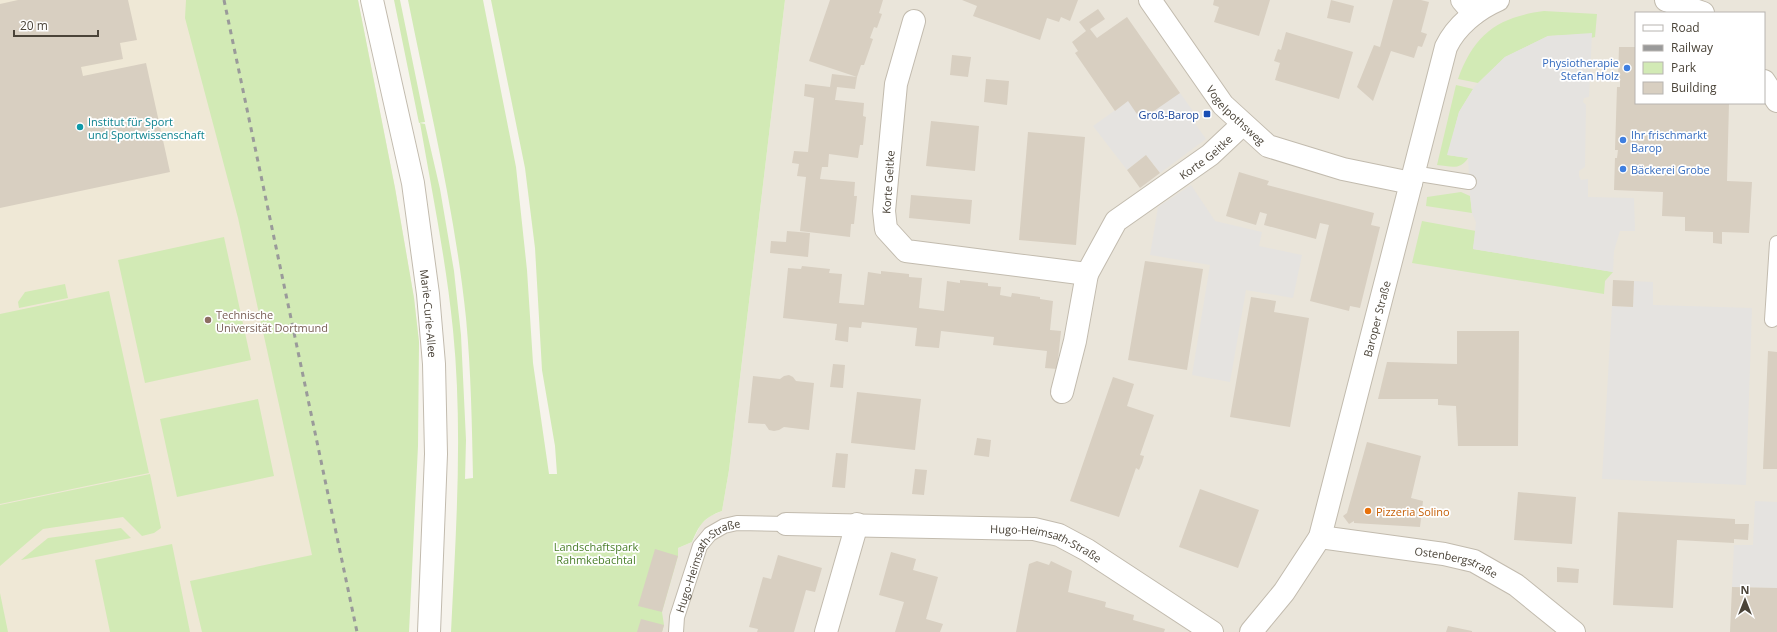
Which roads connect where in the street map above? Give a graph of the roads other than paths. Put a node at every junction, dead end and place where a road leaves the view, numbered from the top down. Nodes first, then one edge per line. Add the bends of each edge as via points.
1 (372, 0) edge
2 (1150, 0) edge
3 (1498, 0) edge
4 (1666, 0) edge
5 (1468, 7) edge
6 (1701, 12) edge
7 (914, 22) dead end
8 (1765, 83) edge
9 (1777, 101) edge
10 (1243, 124) junction
11 (1412, 178) junction
12 (1469, 182) dead end
13 (1777, 243) edge
14 (1087, 274) junction
15 (1772, 320) dead end
16 (1062, 392) dead end
17 (786, 524) joint
18 (857, 524) junction
19 (1320, 537) junction
20 (429, 632) edge
21 (676, 632) edge
22 (826, 632) edge
23 (1212, 632) edge
24 (1251, 632) edge
25 (1574, 632) edge

1 - 20 street, Marie-Curie-Allee via 413,183 428,294 434,364 436,454
2 - 10 street, Vogelpothsweg via 1223,105
3 - 5 street, Baroper Straße
4 - 6 street
5 - 11 street, Baroper Straße via 1446,47
7 - 14 street, Korte Geitke via 896,84 884,211 886,229 906,251
8 - 9 street
10 - 11 street, Vogelpothsweg via 1274,149 1343,169
10 - 14 street, Korte Geitke via 1210,155 1116,221
11 - 12 lane
11 - 19 street, Baroper Straße
13 - 15 lane
14 - 16 street, Korte Geitke via 1075,341
17 - 18 street, Hugo-Heimsath-Straße
17 - 21 lane, Hugo-Heimsath-Straße via 737,523 724,526 710,534 700,546 677,617
18 - 22 street
18 - 23 street, Hugo-Heimsath-Straße via 1034,529 1058,535 1087,550
19 - 24 street, Baroper Straße via 1284,592
19 - 25 street, Ostenbergstraße via 1474,560 1516,585

